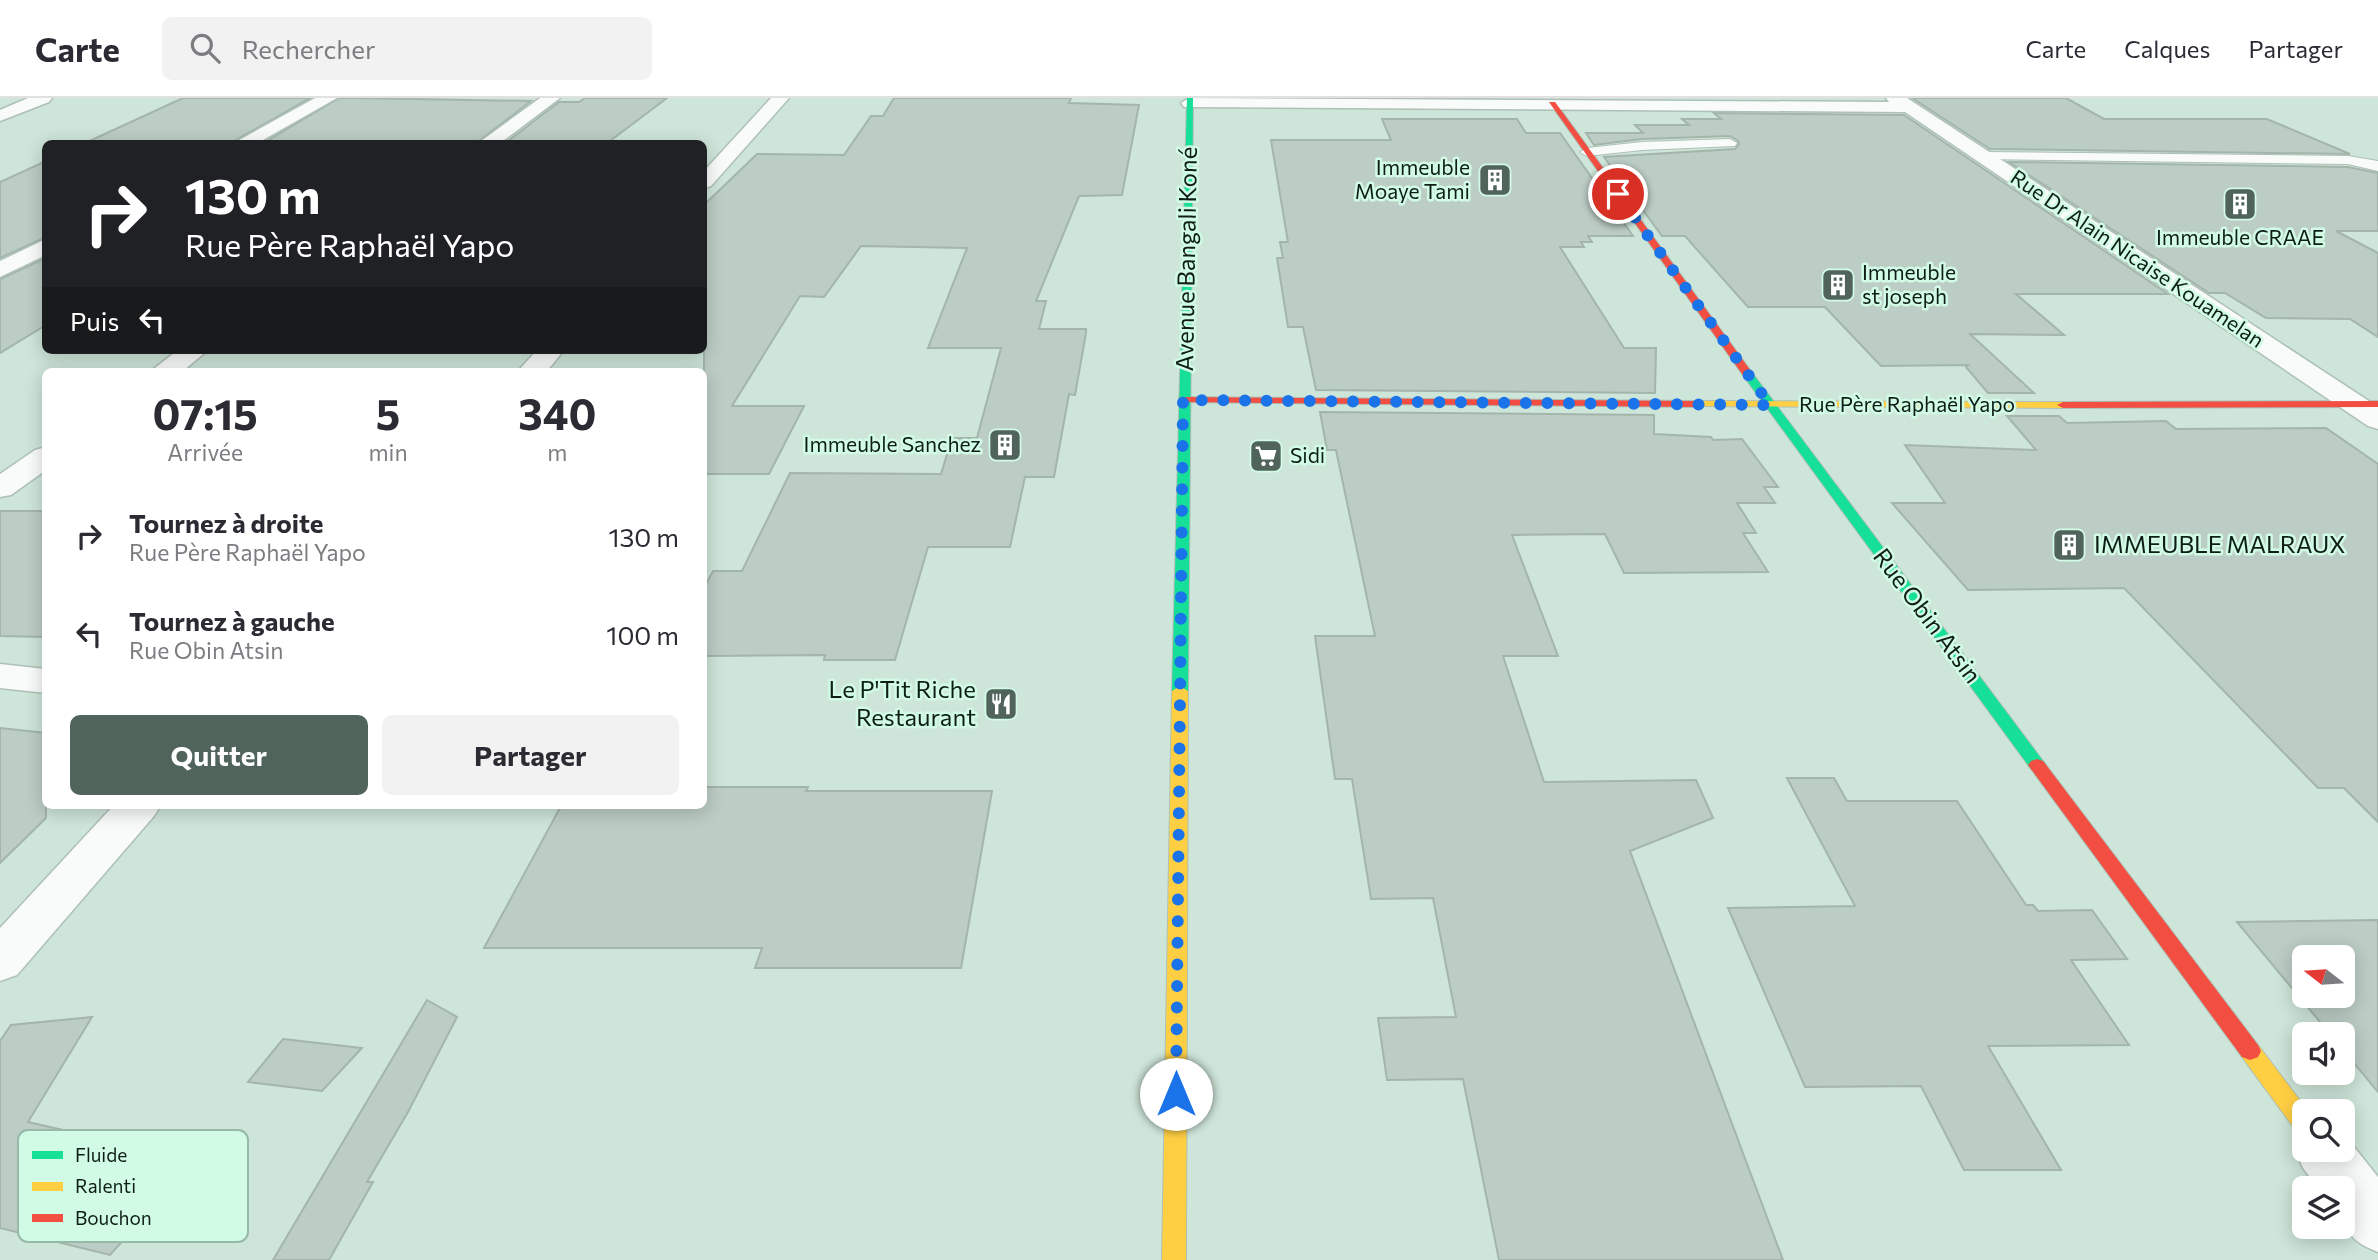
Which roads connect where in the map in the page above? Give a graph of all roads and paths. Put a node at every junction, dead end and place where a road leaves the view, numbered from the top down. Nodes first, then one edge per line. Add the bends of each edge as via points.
1 (43, 98) edge
2 (328, 98) edge
3 (551, 98) edge
4 (780, 98) edge
5 (1190, 101) edge
6 (1392, 101) edge
7 (1695, 102) edge
8 (1736, 102) edge
9 (1902, 102) edge
10 (1552, 104) junction
11 (0, 116) edge
12 (249, 140) edge
13 (492, 140) edge
14 (1730, 143) dead end
15 (1587, 152) junction
16 (1982, 156) junction
17 (2378, 166) edge
18 (707, 179) edge
19 (42, 248) edge
20 (0, 270) edge
21 (189, 354) edge
22 (547, 354) edge
23 (169, 368) edge
24 (535, 368) edge
25 (1183, 400) junction
26 (2353, 404) junction
27 (2378, 404) edge
28 (1770, 405) junction
29 (2378, 420) edge
30 (42, 459) edge
31 (0, 488) edge
32 (0, 676) edge
33 (42, 681) edge
34 (135, 809) edge
35 (0, 961) edge
36 (2292, 1108) edge
37 (2332, 1162) edge
38 (2378, 1224) edge
39 (1174, 1260) edge

1 - 11 street
2 - 12 street
3 - 13 street
4 - 18 street
5 - 6 street
5 - 25 street, Avenue Bangali Koné
6 - 10 street
7 - 8 street
7 - 10 street
8 - 9 street
9 - 16 street, Rue Dr Alain Nicaise Kouamelan
10 - 15 street, Rue Obin Atsin
14 - 15 lane
15 - 28 street, Rue Obin Atsin
16 - 17 lane via 2348,160
16 - 26 street, Rue Dr Alain Nicaise Kouamelan
19 - 20 street
21 - 23 street
22 - 24 street
25 - 28 street, Rue Père Raphaël Yapo
25 - 39 street, Avenue Bangali Koné
26 - 27 street, Rue Père Raphaël Yapo
26 - 28 street, Rue Père Raphaël Yapo
26 - 29 street, Rue Dr Alain Nicaise Kouamelan
28 - 36 street, Rue Obin Atsin
30 - 31 street
32 - 33 street
34 - 35 street
37 - 38 street

